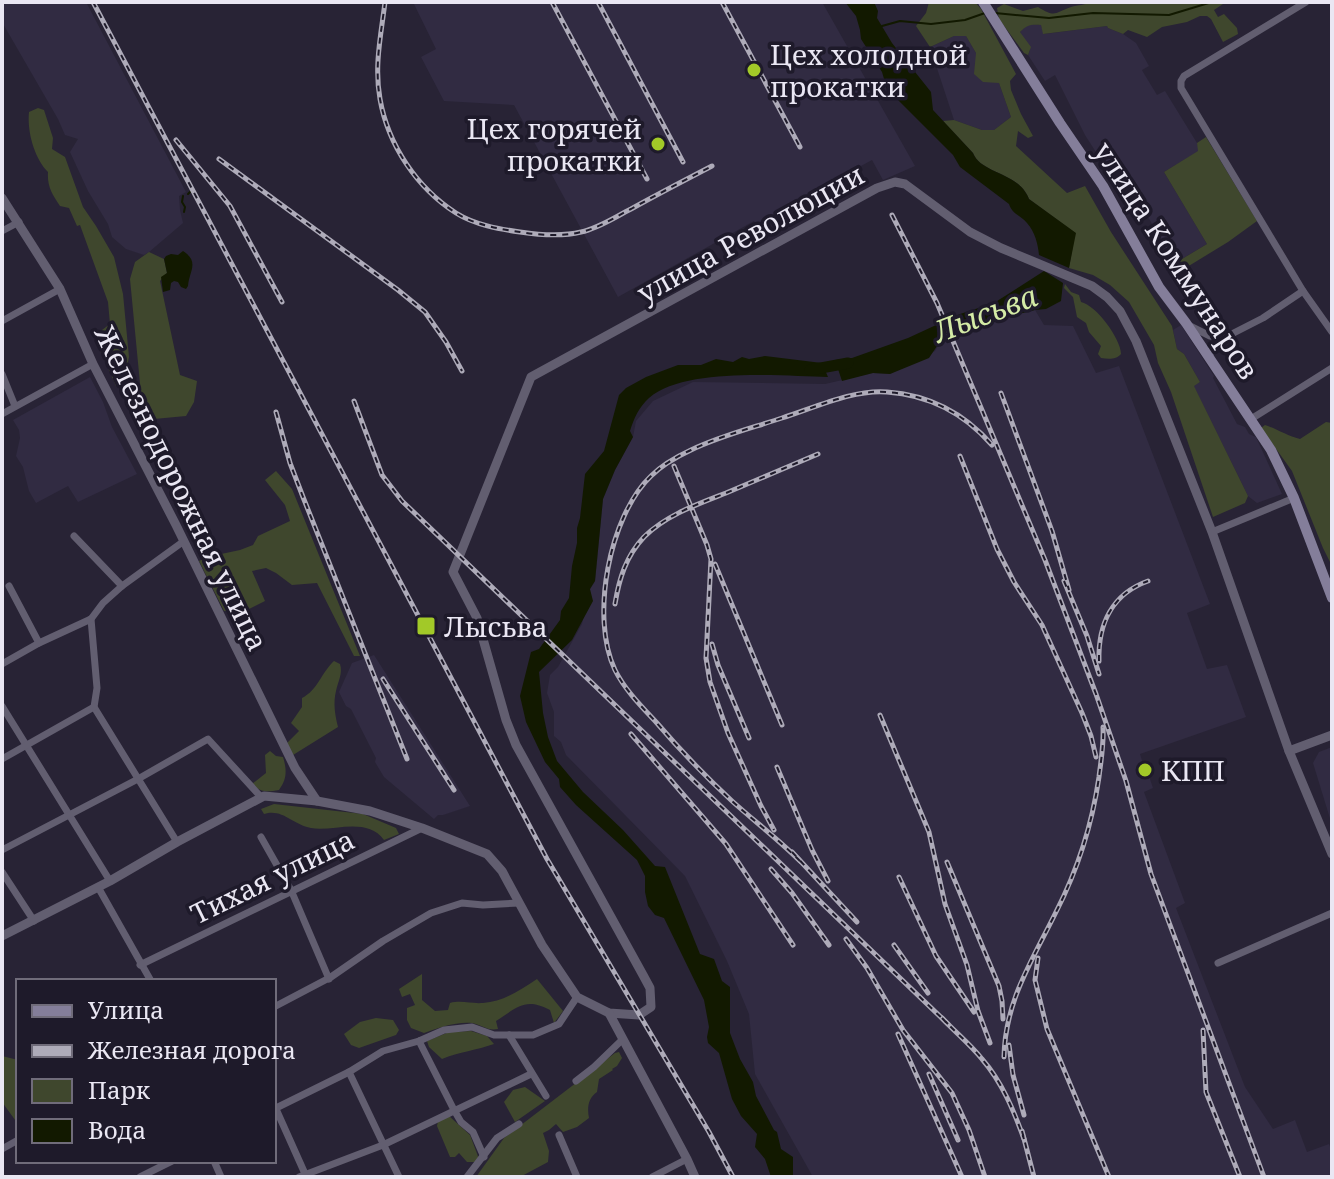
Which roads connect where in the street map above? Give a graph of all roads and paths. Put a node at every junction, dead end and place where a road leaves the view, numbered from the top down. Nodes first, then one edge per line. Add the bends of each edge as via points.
1 (983, 2) edge
2 (1306, 2) edge
3 (2, 198) edge
4 (19, 222) junction
5 (2, 231) edge
6 (60, 289) junction
7 (1303, 291) junction
8 (2, 321) edge
9 (1186, 323) junction
10 (1332, 332) edge
11 (1226, 337) junction
12 (1209, 358) junction
13 (93, 364) junction
14 (1332, 368) edge
15 (2, 374) edge
16 (15, 406) junction
17 (2, 414) edge
18 (1251, 419) junction
19 (1294, 498) junction
20 (1212, 532) junction
21 (74, 536) dead end
22 (184, 541) junction
23 (9, 586) dead end
24 (122, 586) junction
25 (1332, 598) edge
26 (91, 619) junction
27 (39, 643) junction
28 (2, 664) edge
29 (2, 706) edge
30 (94, 707) junction
31 (1332, 735) edge
32 (28, 745) junction
33 (1289, 751) junction
34 (2, 759) edge
35 (138, 779) junction
36 (261, 797) junction
37 (317, 801) junction
38 (69, 815) junction
39 (422, 828) junction
40 (261, 837) dead end
41 (177, 842) junction
42 (2, 850) edge
43 (1332, 854) edge
44 (2, 872) edge
45 (110, 881) junction
46 (98, 887) junction
47 (291, 890) junction
48 (519, 903) junction
49 (1332, 913) edge
50 (34, 921) junction
51 (2, 936) edge
52 (1218, 963) dead end
53 (140, 965) junction
54 (150, 979) edge
55 (329, 979) junction
56 (577, 997) junction
57 (276, 1006) edge
58 (609, 1013) junction
59 (509, 1035) junction
60 (623, 1039) junction
61 (419, 1041) junction
62 (349, 1072) junction
63 (531, 1074) junction
64 (576, 1081) dead end
65 (546, 1096) dead end
66 (276, 1108) edge
67 (454, 1110) junction
68 (276, 1111) edge
69 (519, 1124) dead end
70 (559, 1135) dead end
71 (383, 1145) junction
72 (484, 1157) junction
73 (687, 1159) junction
74 (168, 1163) edge
75 (303, 1176) edge
76 (140, 1177) edge
77 (399, 1177) edge
78 (467, 1177) edge
79 (577, 1177) edge
80 (652, 1177) edge
81 (695, 1177) edge

1 - 9 main road, улица Коммунаров
2 - 7 street via 1181,81
3 - 4 street, Железнодорожная улица
4 - 5 street
4 - 6 street, Железнодорожная улица
6 - 8 street
6 - 13 street, Железнодорожная улица
7 - 10 street
7 - 11 street
9 - 11 street via 1210,336
9 - 12 main road, улица Коммунаров
11 - 12 street via 1216,342
12 - 18 main road, улица Коммунаров
13 - 16 street
13 - 22 street, Железнодорожная улица
14 - 18 street
15 - 16 street
16 - 17 street
18 - 19 main road, улица Коммунаров
19 - 20 street
19 - 25 main road, улица Коммунаров
20 - 33 street, улица Революции
20 - 58 street, улица Революции via 1133,334 1116,306 1092,286 970,232 900,182 888,183 531,377 453,572 477,618 516,745 650,988 651,1007 639,1015
21 - 24 street
22 - 24 street
22 - 37 street, Железнодорожная улица via 295,768
23 - 27 street
24 - 26 street
26 - 27 street
26 - 30 street
27 - 28 street
29 - 32 street
30 - 32 street
30 - 35 street
31 - 33 street
32 - 34 street
32 - 38 street
33 - 43 street, улица Революции
35 - 36 street via 208,739
35 - 38 street
35 - 41 street
36 - 37 street
36 - 41 street
37 - 39 street
38 - 42 street
38 - 45 street
39 - 47 street, Тихая улица
39 - 48 street via 487,854
40 - 47 street
41 - 45 street
44 - 50 street
45 - 46 street
46 - 50 street
46 - 53 street
47 - 53 street, Тихая улица
47 - 55 street
48 - 55 street via 462,903 431,913
48 - 56 street
49 - 52 street
50 - 51 street
53 - 54 street
55 - 57 street
56 - 58 street
56 - 59 street via 559,1024 533,1035
58 - 60 street
59 - 61 street via 472,1027 444,1030
59 - 63 street
60 - 64 street
60 - 73 street
61 - 62 street via 383,1051
61 - 67 street
62 - 66 street
62 - 71 street
63 - 65 street
63 - 67 street
67 - 71 street
67 - 72 street via 473,1132
68 - 75 street
69 - 72 street via 497,1138
70 - 79 street
71 - 75 street
71 - 77 street
72 - 78 street
73 - 80 street
73 - 81 street
74 - 76 street

